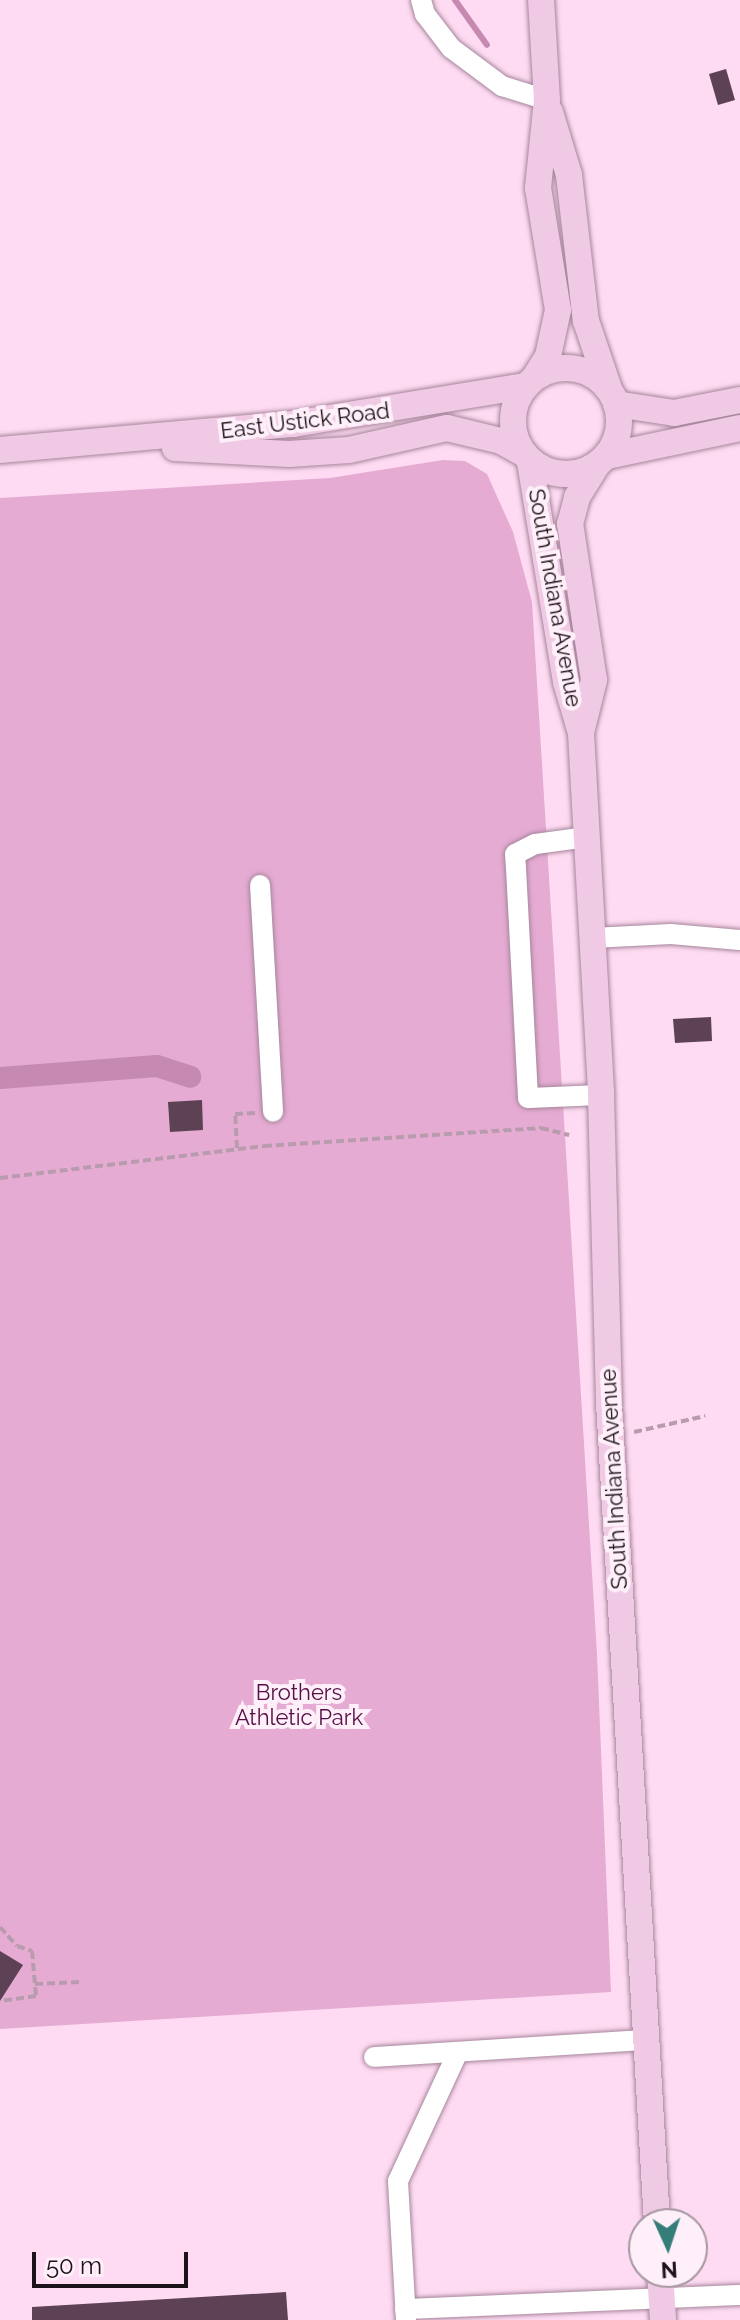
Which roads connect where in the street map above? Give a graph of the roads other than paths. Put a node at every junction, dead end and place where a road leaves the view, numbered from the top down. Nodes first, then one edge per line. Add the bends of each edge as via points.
1 (421, 0) edge
2 (541, 0) edge
3 (547, 100) junction
4 (530, 382) junction
5 (613, 398) junction
6 (740, 400) edge
7 (740, 428) edge
8 (83, 444) junction
9 (0, 450) edge
10 (526, 457) junction
11 (601, 461) junction
12 (581, 733) junction
13 (587, 837) junction
14 (260, 885) dead end
15 (592, 938) junction
16 (740, 940) edge
17 (601, 1095) junction
18 (273, 1112) road end
19 (645, 2040) junction
20 (458, 2052) junction
21 (374, 2057) dead end
22 (656, 2208) edge
23 (661, 2288) edge
24 (740, 2295) edge
25 (663, 2310) edge
26 (405, 2314) edge

1 - 3 street via 425,14 451,48 502,86
2 - 3 main road
3 - 4 main road via 538,188 558,310 548,356
3 - 5 main road via 569,175 586,321
4 - 5 main road via 576,369
4 - 8 main road, East Ustick Road via 293,424
4 - 10 main road via 512,426
5 - 6 main road via 674,413
5 - 11 main road via 619,431
7 - 11 main road
8 - 9 main road, East Ustick Road
8 - 10 main road, East Ustick Road via 289,454 349,450 447,428 501,441
10 - 11 main road via 555,474
10 - 12 main road, South Indiana Avenue via 566,682
11 - 12 main road, South Indiana Avenue via 577,497 570,524 594,680
12 - 13 main road, South Indiana Avenue
13 - 15 main road, South Indiana Avenue
13 - 17 street via 552,839 515,854 528,1098
14 - 18 street
15 - 16 street via 671,934
15 - 17 main road, South Indiana Avenue
17 - 19 main road, South Indiana Avenue via 611,1434
19 - 20 street
19 - 22 main road, South Indiana Avenue
20 - 21 street
20 - 26 street via 398,2181
23 - 25 main road
24 - 25 street
25 - 26 street

